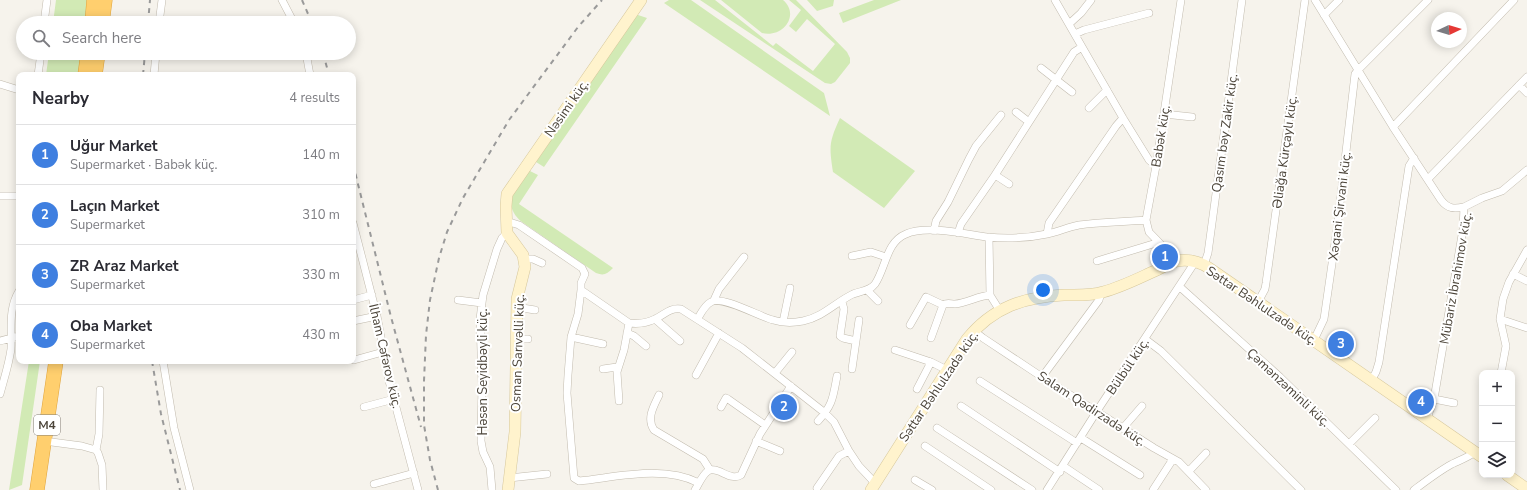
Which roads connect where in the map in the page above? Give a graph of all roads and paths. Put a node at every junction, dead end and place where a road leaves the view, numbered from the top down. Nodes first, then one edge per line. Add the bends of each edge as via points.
1 (47, 0) edge
2 (94, 0) edge
3 (105, 0) edge
4 (162, 0) edge
5 (282, 0) edge
6 (641, 0) edge
7 (1055, 0) edge
8 (1091, 0) edge
9 (1181, 0) edge
10 (1242, 0) edge
11 (1305, 0) edge
12 (1315, 0) edge
13 (1339, 0) edge
14 (1428, 0) edge
15 (1514, 0) edge
16 (1149, 13) dead end
17 (1324, 15) junction
18 (45, 16) edge
19 (93, 16) edge
20 (103, 16) edge
21 (160, 16) edge
22 (290, 16) edge
23 (1069, 24) junction
24 (1075, 34) junction
25 (1082, 47) junction
26 (40, 60) edge
27 (87, 60) edge
28 (97, 60) edge
29 (155, 60) edge
30 (307, 60) edge
31 (1041, 68) dead end
32 (1358, 70) junction
33 (38, 72) edge
34 (86, 72) edge
35 (96, 72) edge
36 (154, 72) edge
37 (309, 72) edge
38 (1527, 77) edge
39 (1056, 80) junction
40 (0, 84) edge
41 (1519, 85) junction
42 (16, 89) edge
43 (1107, 90) junction
44 (1072, 92) dead end
45 (1527, 93) edge
46 (1089, 108) dead end
47 (1016, 112) dead end
48 (1164, 114) junction
49 (1001, 115) dead end
50 (1192, 117) dead end
51 (1123, 118) junction
52 (1029, 122) junction
53 (1394, 127) junction
54 (1414, 158) junction
55 (1156, 166) junction
56 (1527, 170) edge
57 (995, 175) junction
58 (1428, 179) junction
59 (1009, 184) dead end
60 (0, 196) edge
61 (16, 196) edge
62 (1464, 207) junction
63 (1146, 220) junction
64 (506, 221) junction
65 (934, 231) junction
66 (508, 233) junction
67 (958, 233) junction
68 (1047, 234) junction
69 (989, 237) junction
70 (356, 240) edge
71 (1158, 242) junction
72 (1527, 250) edge
73 (852, 256) dead end
74 (744, 257) dead end
75 (886, 257) junction
76 (524, 259) junction
77 (1097, 261) dead end
78 (1177, 261) junction
79 (542, 263) dead end
80 (1200, 263) junction
81 (1513, 274) junction
82 (1527, 281) edge
83 (1180, 287) junction
84 (790, 288) dead end
85 (581, 290) junction
86 (867, 290) junction
87 (1101, 293) junction
88 (372, 295) junction
89 (990, 295) junction
90 (16, 296) edge
91 (356, 299) edge
92 (458, 300) dead end
93 (714, 300) junction
94 (878, 301) dead end
95 (842, 302) junction
96 (1258, 302) junction
97 (482, 303) junction
98 (943, 305) junction
99 (516, 307) junction
100 (535, 310) dead end
101 (1000, 311) junction
102 (377, 316) junction
103 (698, 318) junction
104 (1500, 318) junction
105 (655, 319) junction
106 (356, 320) edge
107 (859, 320) dead end
108 (783, 322) junction
109 (629, 323) junction
110 (910, 325) dead end
111 (1527, 328) edge
112 (974, 330) junction
113 (627, 333) junction
114 (719, 333) junction
115 (16, 337) edge
116 (571, 337) junction
117 (931, 338) dead end
118 (11, 339) junction
119 (516, 339) junction
120 (528, 339) dead end
121 (1145, 339) junction
122 (1314, 340) junction
123 (0, 341) edge
124 (680, 341) dead end
125 (856, 341) junction
126 (603, 344) dead end
127 (646, 346) dead end
128 (895, 350) dead end
129 (384, 352) junction
130 (792, 352) dead end
131 (356, 359) edge
132 (931, 362) junction
133 (47, 364) edge
134 (56, 364) edge
135 (163, 364) edge
136 (617, 367) junction
137 (603, 369) dead end
138 (852, 369) dead end
139 (947, 370) junction
140 (1502, 370) edge
141 (775, 373) junction
142 (696, 374) dead end
143 (836, 376) dead end
144 (1042, 377) junction
145 (1372, 379) junction
146 (980, 381) dead end
147 (791, 386) junction
148 (918, 389) dead end
149 (100, 390) dead end
150 (0, 394) edge
151 (659, 395) dead end
152 (394, 399) junction
153 (1434, 399) junction
154 (619, 401) dead end
155 (1454, 403) dead end
156 (962, 406) dead end
157 (1142, 406) dead end
158 (364, 407) dead end
159 (721, 407) dead end
160 (1097, 411) junction
161 (825, 413) junction
162 (1375, 418) dead end
163 (1427, 418) junction
164 (818, 421) dead end
165 (765, 425) junction
166 (937, 428) dead end
167 (1123, 428) junction
168 (1079, 440) junction
169 (44, 441) junction
170 (756, 441) junction
171 (1349, 444) junction
172 (925, 446) dead end
173 (96, 450) junction
174 (780, 451) dead end
175 (848, 451) junction
176 (1206, 453) dead end
177 (1479, 453) edge
178 (1479, 454) edge
179 (1173, 459) junction
180 (1061, 469) junction
181 (710, 470) junction
182 (1189, 471) junction
183 (414, 473) junction
184 (547, 474) dead end
185 (1140, 475) dead end
186 (509, 478) junction
187 (1511, 478) edge
188 (915, 480) dead end
189 (699, 483) junction
190 (374, 484) dead end
191 (873, 486) edge
192 (817, 488) dead end
193 (1527, 489) edge
194 (29, 490) edge
195 (37, 490) edge
196 (103, 490) edge
197 (190, 490) edge
198 (418, 490) edge
199 (492, 490) edge
200 (508, 490) edge
201 (695, 490) edge
202 (932, 490) edge
203 (991, 490) edge
204 (1032, 490) edge
205 (1047, 490) edge
206 (1099, 490) edge
207 (1153, 490) edge
208 (1206, 490) edge
209 (1301, 490) edge
210 (1396, 490) edge
211 (1414, 490) edge

1 - 18 street
2 - 19 highway
3 - 20 highway
4 - 21 street
5 - 22 street
6 - 64 street, Nəsimi küç. via 510,189 506,200
7 - 23 street
8 - 23 street
9 - 48 street, Babək küç.
10 - 80 street, Qasım bəy Zakir küç. via 1208,253
11 - 96 street, Əliağa Kürçaylı küç. via 1266,283
12 - 17 street
13 - 17 street
14 - 32 street
15 - 53 street
16 - 24 street
17 - 32 street
23 - 24 street
24 - 25 street
25 - 39 street via 1074,52
25 - 43 street
26 - 33 street
27 - 34 highway
28 - 35 highway
29 - 36 street
30 - 37 street
31 - 39 street
32 - 53 street
32 - 122 street, Xəqani Şirvani küç. via 1354,78 1324,319
38 - 41 street
39 - 44 street
39 - 52 street
40 - 42 street
41 - 45 street
41 - 58 street
43 - 46 street
43 - 51 street
47 - 52 street
48 - 50 street
48 - 55 street, Babək küç.
49 - 65 street via 976,146 936,221
51 - 55 street via 1149,160
51 - 68 street via 1048,223
52 - 57 street
53 - 54 street
54 - 58 street
54 - 145 street via 1410,166 1379,362
55 - 63 street, Babək küç.
56 - 62 street, Mübariz İbrahimov küç. via 1502,191
57 - 59 street
57 - 67 street via 961,224
58 - 62 street via 1445,205 1454,209
60 - 61 street
62 - 153 street, Mübariz İbrahimov küç. via 1463,229
63 - 68 street via 1081,225
63 - 71 street via 1150,232
64 - 66 street
64 - 85 street via 520,225 582,268 585,274
65 - 67 street
65 - 75 street via 921,230 904,234
66 - 76 street
66 - 97 street, Həsən Seyidbəyli küç. via 502,238
67 - 69 street
68 - 69 street
69 - 89 street
70 - 88 street, İlham Cəfərov küç.
71 - 77 street
71 - 78 street
72 - 81 street
73 - 75 street via 871,252
74 - 93 street via 719,289
75 - 86 street via 875,283
76 - 79 street
76 - 99 street, Osman Sarıvəlli küç.
78 - 80 street, Səttar Bəhlulzadə küç.
78 - 87 street, Səttar Bəhlulzadə küç.
80 - 83 street, Bülbül küç.
80 - 96 street, Səttar Bəhlulzadə küç.
81 - 82 street
81 - 104 street via 1503,299
83 - 121 street, Bülbül küç.
83 - 171 street, Çəmənzəminli küç. via 1280,377
84 - 108 street
85 - 109 street
85 - 116 street via 578,314
86 - 94 street
86 - 95 street via 855,293
87 - 101 street, Səttar Bəhlulzadə küç. via 1035,297
87 - 144 street via 1099,300
88 - 91 street
88 - 102 street, İlham Cəfərov küç.
89 - 98 street
89 - 101 street
90 - 118 street via 11,316
92 - 97 street
93 - 103 street via 708,303
93 - 108 street
95 - 108 street via 811,319
95 - 125 street via 844,309 840,336
96 - 122 street, Səttar Bəhlulzadə küç.
97 - 199 street, Həsən Seyidbəyli küç. via 481,441 490,467
98 - 110 street via 926,297
98 - 117 street
99 - 100 street
99 - 119 street, Osman Sarıvəlli küç.
101 - 112 street, Səttar Bəhlulzadə küç.
102 - 106 street
102 - 129 street, İlham Cəfərov küç.
103 - 105 street via 678,308
103 - 114 street
104 - 111 street
104 - 140 street via 1506,346
105 - 109 street via 638,324
105 - 124 street
107 - 125 street
109 - 113 street
112 - 139 street, Səttar Bəhlulzadə küç.
112 - 144 street, Salam Qədirzadə küç.
113 - 127 street
113 - 136 street
114 - 141 street
114 - 142 street
115 - 118 street
116 - 126 street
116 - 189 street via 568,393 574,478 579,481 653,473 684,477
118 - 123 street
118 - 150 street
119 - 120 street
119 - 186 street, Osman Sarıvəlli küç. via 515,432
121 - 160 street, Bülbül küç.
121 - 209 street via 1161,351
122 - 145 street, Səttar Bəhlulzadə küç.
125 - 138 street
128 - 132 street
129 - 131 street
129 - 152 street, İlham Cəfərov küç.
130 - 141 street
132 - 139 street
132 - 148 street
133 - 194 highway, M4
134 - 169 highway, M4
135 - 197 street via 174,428
136 - 137 street
136 - 154 street
139 - 191 street, Səttar Bəhlulzadə küç.
141 - 147 street
143 - 161 street via 832,401
144 - 160 street, Salam Qədirzadə küç.
145 - 163 street, Səttar Bəhlulzadə küç.
146 - 168 street
147 - 161 street
147 - 165 street
149 - 173 street
151 - 181 street via 650,415 654,430 703,459
152 - 158 street
152 - 183 street, İlham Cəfərov küç.
153 - 155 street
153 - 163 street, Mübariz İbrahimov küç.
156 - 180 street
157 - 167 street
159 - 165 street via 728,398
160 - 167 street, Salam Qədirzadə küç.
160 - 168 street, Bülbül küç.
161 - 164 street
161 - 175 street via 834,422
162 - 171 street
163 - 177 street, Səttar Bəhlulzadə küç.
165 - 170 street
166 - 204 street
167 - 179 street, Salam Qədirzadə küç.
168 - 180 street, Bülbül küç.
168 - 185 street
169 - 173 street
169 - 195 highway, M4
170 - 174 street
170 - 181 street via 744,471 738,477
171 - 210 street, Çəmənzəminli küç.
172 - 203 street
173 - 196 street via 101,459
175 - 191 street
175 - 192 street via 839,456
176 - 182 street
178 - 211 street via 1454,463
179 - 182 street, Salam Qədirzadə küç.
179 - 207 street
180 - 205 street, Bülbül küç.
180 - 206 street
181 - 189 street
182 - 208 street, Salam Qədirzadə küç.
183 - 190 street
183 - 198 street, İlham Cəfərov küç.
184 - 186 street
186 - 200 street, Osman Sarıvəlli küç.
187 - 193 street
188 - 202 street
189 - 201 street

